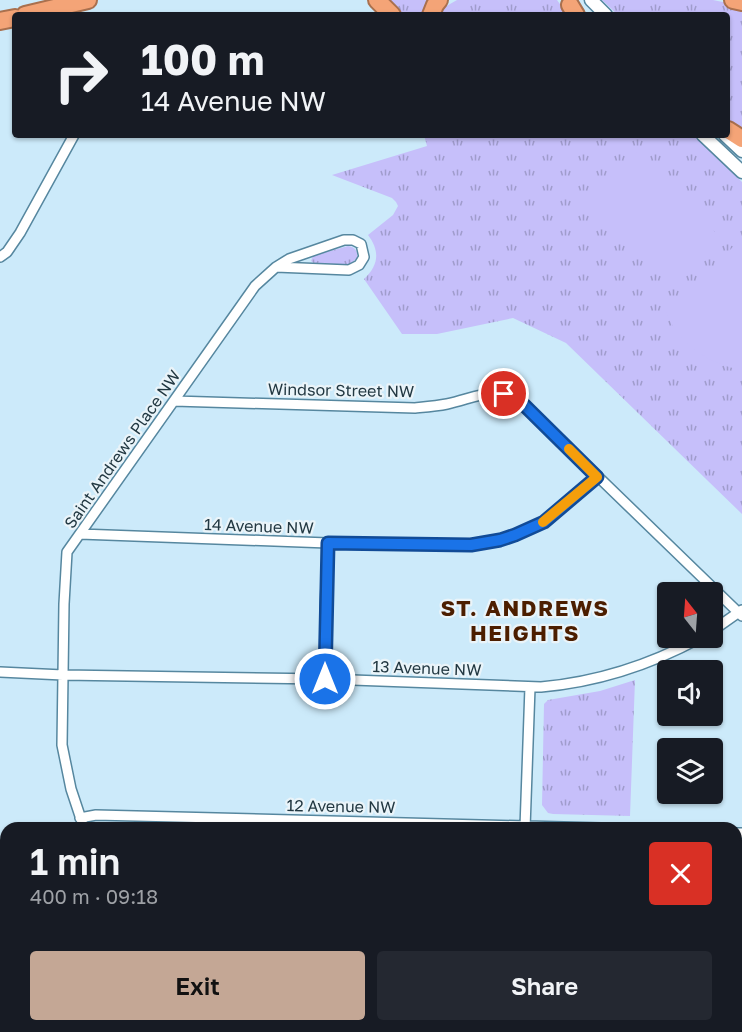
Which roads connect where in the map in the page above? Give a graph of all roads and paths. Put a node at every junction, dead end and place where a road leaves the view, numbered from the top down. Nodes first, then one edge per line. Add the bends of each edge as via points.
1 (88, 0) edge
2 (377, 0) edge
3 (591, 0) edge
4 (733, 0) edge
5 (742, 2) edge
6 (38, 12) edge
7 (389, 12) edge
8 (603, 12) edge
9 (72, 138) edge
10 (707, 138) edge
11 (728, 138) edge
12 (742, 151) edge
13 (742, 172) edge
14 (0, 257) edge
15 (276, 267) junction
16 (174, 401) junction
17 (597, 477) junction
18 (80, 534) junction
19 (328, 543) junction
20 (741, 613) edge
21 (723, 624) edge
22 (681, 648) edge
23 (0, 672) edge
24 (63, 675) junction
25 (325, 679) junction
26 (531, 687) junction
27 (81, 818) junction
28 (82, 822) edge
29 (346, 822) edge
30 (525, 822) edge

1 - 6 highway
2 - 7 highway
3 - 8 street
4 - 5 highway
9 - 14 street via 20,232
10 - 13 street
11 - 12 street
15 - 15 street, Saint Andrews Place NW via 349,270 364,257 361,244 344,240
15 - 16 street, Saint Andrews Place NW via 255,286
16 - 17 street, Windsor Street NW via 415,408 482,394 504,394 523,404
16 - 18 street, Saint Andrews Place NW
17 - 19 street, 14 Avenue NW via 544,522 500,540 471,545
17 - 20 street, Windsor Street NW
18 - 19 street, 14 Avenue NW
18 - 24 street, Saint Andrews Place NW via 67,552
19 - 25 street
20 - 21 street
22 - 26 street, 13 Avenue NW via 593,680
23 - 24 street, 13 Avenue NW
24 - 25 street, 13 Avenue NW
24 - 27 street, Saint Andrews Place NW via 62,745
25 - 26 street, 13 Avenue NW
26 - 30 street
27 - 28 street, Saint Andrews Place NW
27 - 29 street, 12 Avenue NW via 96,815

